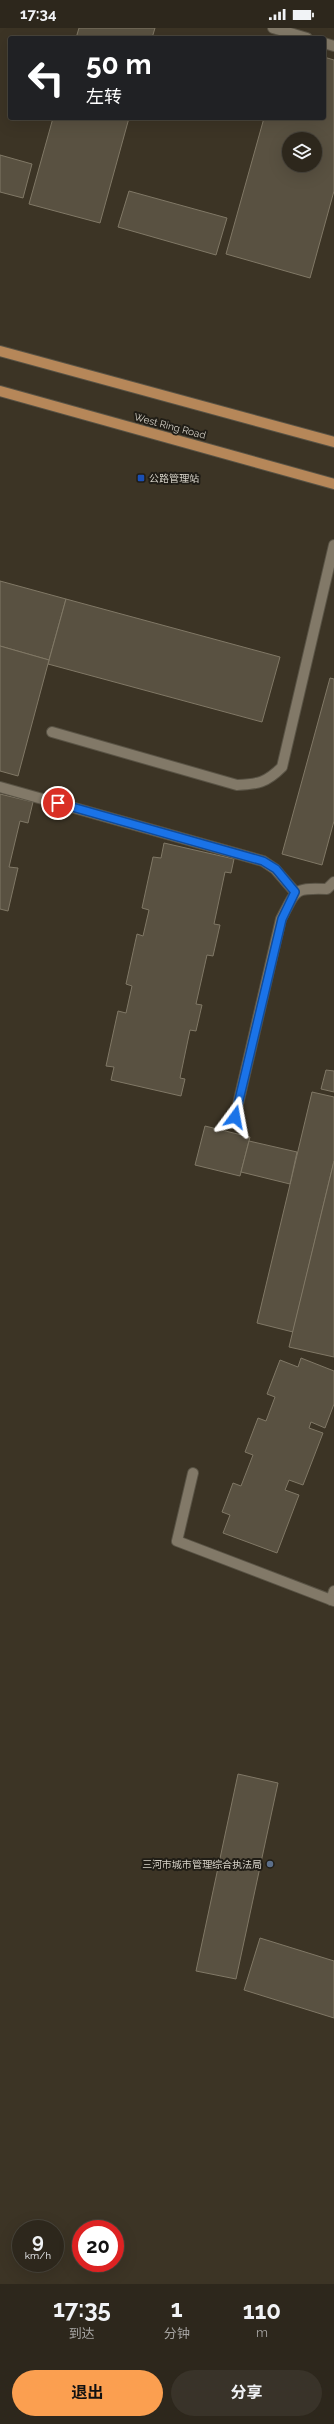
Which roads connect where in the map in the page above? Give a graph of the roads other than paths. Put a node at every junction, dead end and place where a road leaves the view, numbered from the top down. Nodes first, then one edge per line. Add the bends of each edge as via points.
1 (273, 28) edge
2 (299, 36) edge
3 (0, 351) edge
4 (0, 391) edge
5 (334, 442) edge
6 (334, 484) edge
7 (334, 545) edge
8 (52, 732) dead end
9 (0, 787) edge
10 (334, 882) edge
11 (295, 892) junction
12 (235, 1117) dead end
13 (193, 1473) dead end
14 (333, 1598) edge

1 - 2 street
3 - 5 main road
4 - 6 main road, West Ring Road
7 - 8 street via 282,768 271,779 258,784 237,785
9 - 11 street via 263,861 276,869
10 - 11 street via 327,889 304,888
11 - 12 street via 282,919
13 - 14 street via 177,1541

